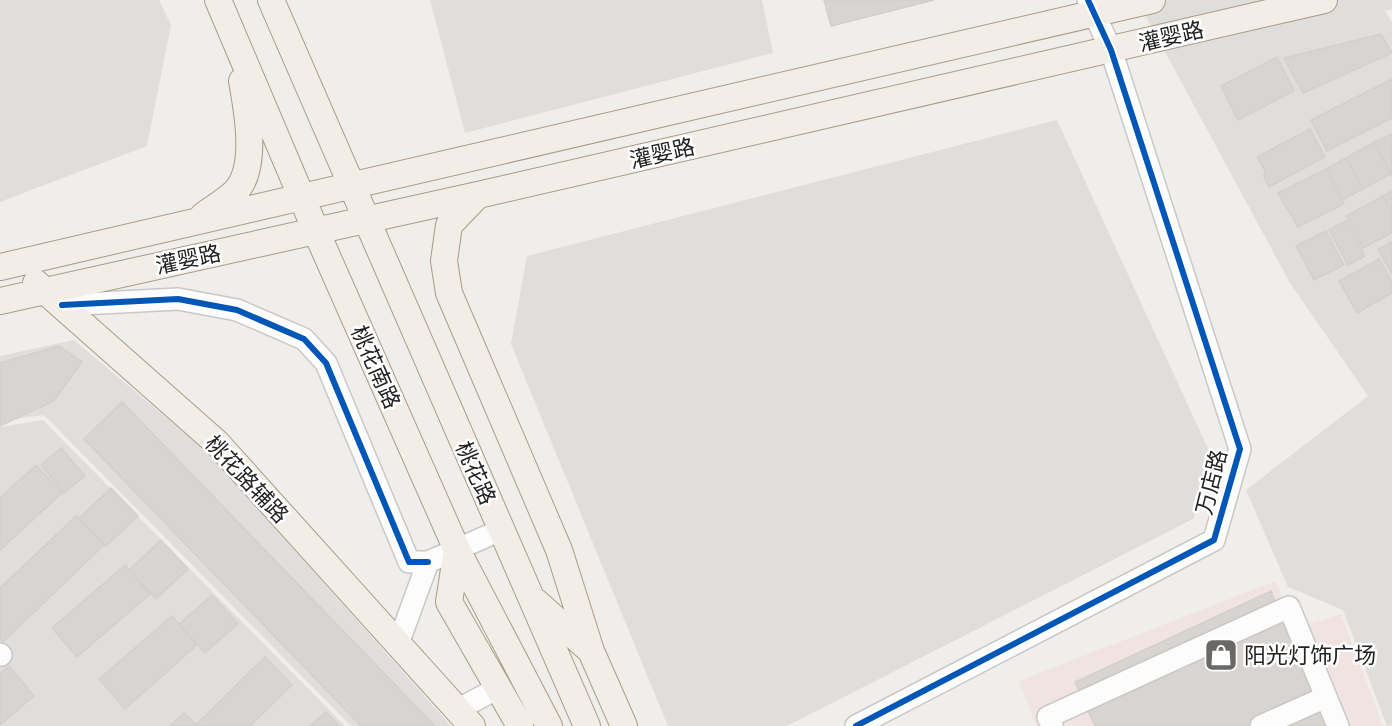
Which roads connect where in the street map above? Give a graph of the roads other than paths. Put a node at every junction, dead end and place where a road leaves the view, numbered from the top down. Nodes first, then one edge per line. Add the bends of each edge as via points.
1 (218, 0) edge
2 (272, 0) edge
3 (1152, 0) edge
4 (1324, 0) edge
5 (1091, 7) edge
6 (235, 39) junction
7 (1112, 50) junction
8 (351, 186) junction
9 (478, 195) junction
10 (302, 197) junction
11 (366, 220) junction
12 (195, 222) junction
13 (316, 231) junction
14 (4, 262) edge
15 (53, 298) junction
16 (0, 301) edge
17 (501, 530) junction
18 (456, 550) junction
19 (428, 562) junction
20 (530, 597) junction
21 (398, 644) junction
22 (591, 651) junction
23 (498, 687) junction
24 (1326, 698) junction
25 (464, 718) edge
26 (520, 726) edge
27 (549, 726) edge
28 (587, 726) edge
29 (624, 726) edge
30 (856, 726) edge
31 (1052, 726) edge
32 (1261, 726) edge
33 (1338, 726) edge

1 - 6 main road, 桃花南路
2 - 8 main road
3 - 5 main road, 灌婴路
4 - 7 main road, 灌婴路
5 - 7 street, 万店路
5 - 8 main road, 灌婴路
6 - 10 main road, 桃花南路
6 - 12 main road via 247,113 249,144 245,173 239,188
7 - 9 main road, 灌婴路
7 - 30 street, 万店路 via 1240,449 1214,540
8 - 10 main road, 灌婴路
8 - 11 main road
9 - 11 main road, 灌婴路
9 - 22 main road via 449,225 444,261 449,293 559,550
10 - 12 main road, 灌婴路
10 - 13 main road, 桃花南路
11 - 13 main road, 灌婴路
11 - 17 main road, 桃花路
12 - 14 main road, 灌婴路
13 - 15 main road, 灌婴路
13 - 18 main road, 桃花南路
14 - 15 main road, 桃花路辅路
15 - 16 main road, 灌婴路
15 - 19 street via 178,298 237,310 304,339 326,363 409,562
15 - 21 main road, 桃花路辅路 via 217,443
17 - 18 street
17 - 20 main road, 桃花路
18 - 19 street
18 - 23 main road via 449,602
18 - 27 main road, 桃花南路
19 - 21 street
20 - 22 main road
20 - 28 main road, 桃花路
21 - 25 main road, 桃花路辅路
22 - 29 main road
23 - 25 street
23 - 26 main road
24 - 31 street via 1289,607 1048,717
24 - 32 street
24 - 33 street

